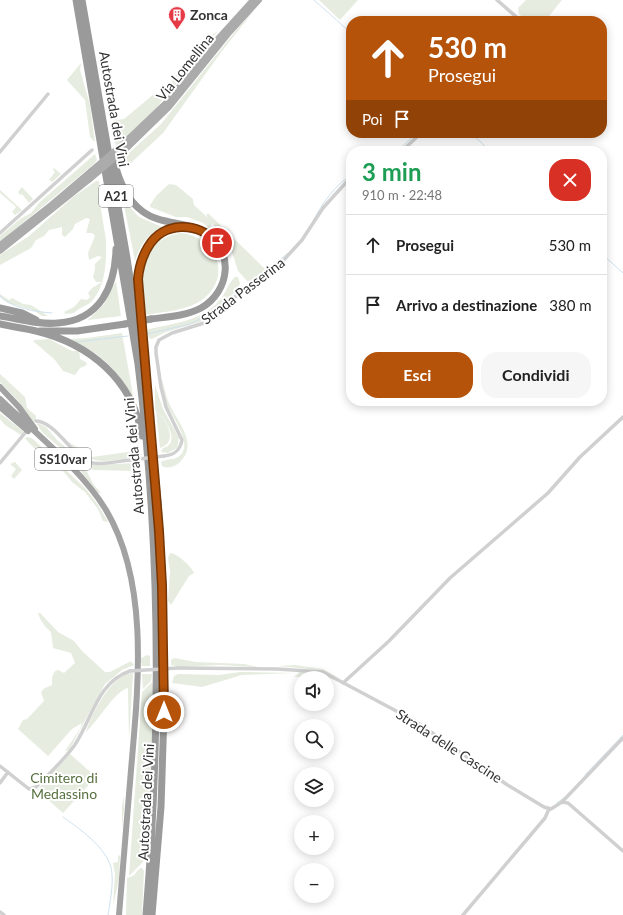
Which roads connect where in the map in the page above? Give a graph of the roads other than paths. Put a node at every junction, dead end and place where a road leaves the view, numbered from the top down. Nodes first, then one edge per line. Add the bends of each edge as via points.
1 (76, 0) edge
2 (82, 0) edge
3 (253, 0) edge
4 (259, 0) edge
5 (497, 0) edge
6 (515, 16) edge
7 (48, 94) dead end
8 (103, 120) junction
9 (416, 138) edge
10 (126, 144) junction
11 (407, 146) edge
12 (92, 150) dead end
13 (0, 152) edge
14 (346, 183) edge
15 (109, 188) junction
16 (194, 228) junction
17 (0, 233) edge
18 (0, 245) edge
19 (0, 251) edge
20 (0, 308) edge
21 (0, 316) edge
22 (27, 321) junction
23 (40, 322) junction
24 (0, 324) edge
25 (58, 330) junction
26 (36, 331) junction
27 (0, 386) edge
28 (147, 392) junction
29 (0, 399) edge
30 (0, 407) edge
31 (623, 417) edge
32 (36, 421) dead end
33 (25, 433) dead end
34 (36, 434) junction
35 (0, 463) edge
36 (155, 558) junction
37 (343, 683) junction
38 (623, 738) edge
39 (0, 766) edge
40 (8, 772) junction
41 (0, 783) edge
42 (562, 802) junction
43 (549, 809) junction
44 (623, 851) edge
45 (0, 912) edge
46 (4, 915) edge
47 (119, 915) edge
48 (146, 915) edge
49 (152, 915) edge
50 (463, 915) edge

1 - 15 highway, Autostrada dei Vini / A21
2 - 8 highway, Autostrada dei Vini / A21
3 - 10 main road, Via Lomellina via 224,31 167,102
4 - 10 main road, Via Lomellina via 169,107
5 - 6 street
7 - 13 street
8 - 16 highway via 121,183 134,204 151,216
8 - 28 highway, Autostrada dei Vini / A21
9 - 11 street
10 - 18 main road, bridge
10 - 19 main road, bridge via 90,179
12 - 17 street
14 - 32 street, Strada Passerina, bridge via 323,208 302,240 282,263 204,323 172,333 160,340 156,353 161,387 166,407 182,440 174,454 97,464 80,456 45,424
15 - 23 highway via 116,250 115,271 110,287 103,300 86,315 58,323
15 - 36 highway, Autostrada dei Vini / A21 via 140,385
16 - 25 highway, bridge via 212,238 221,249 225,262 224,282 215,296 201,308 125,324 77,331
16 - 28 highway via 174,227 161,234 148,246 139,268 139,304
20 - 23 highway via 22,313
21 - 22 highway
22 - 23 highway
22 - 25 highway
24 - 26 highway
25 - 26 highway
26 - 36 highway via 87,352 112,371 123,386 140,428
27 - 34 highway via 35,428
28 - 49 highway, Autostrada dei Vini / A21 via 163,594 162,794
29 - 34 highway, SS10var
30 - 34 highway via 32,434
31 - 37 street via 580,457 548,493 450,578 389,641
33 - 35 street
34 - 47 highway, SS10var via 87,485 106,510 122,544 134,586 137,627 135,719
36 - 48 highway, Autostrada dei Vini / A21 via 157,730 155,798
37 - 40 street, Strada delle Cascine, bridge via 323,672 310,670 178,668 130,671 117,677 109,685 72,749 36,787 29,789
37 - 43 street, Strada delle Cascine via 415,721 506,784
38 - 42 street
39 - 40 street
40 - 41 street
42 - 43 street
42 - 44 street via 575,807
43 - 50 street via 545,818
45 - 46 street

